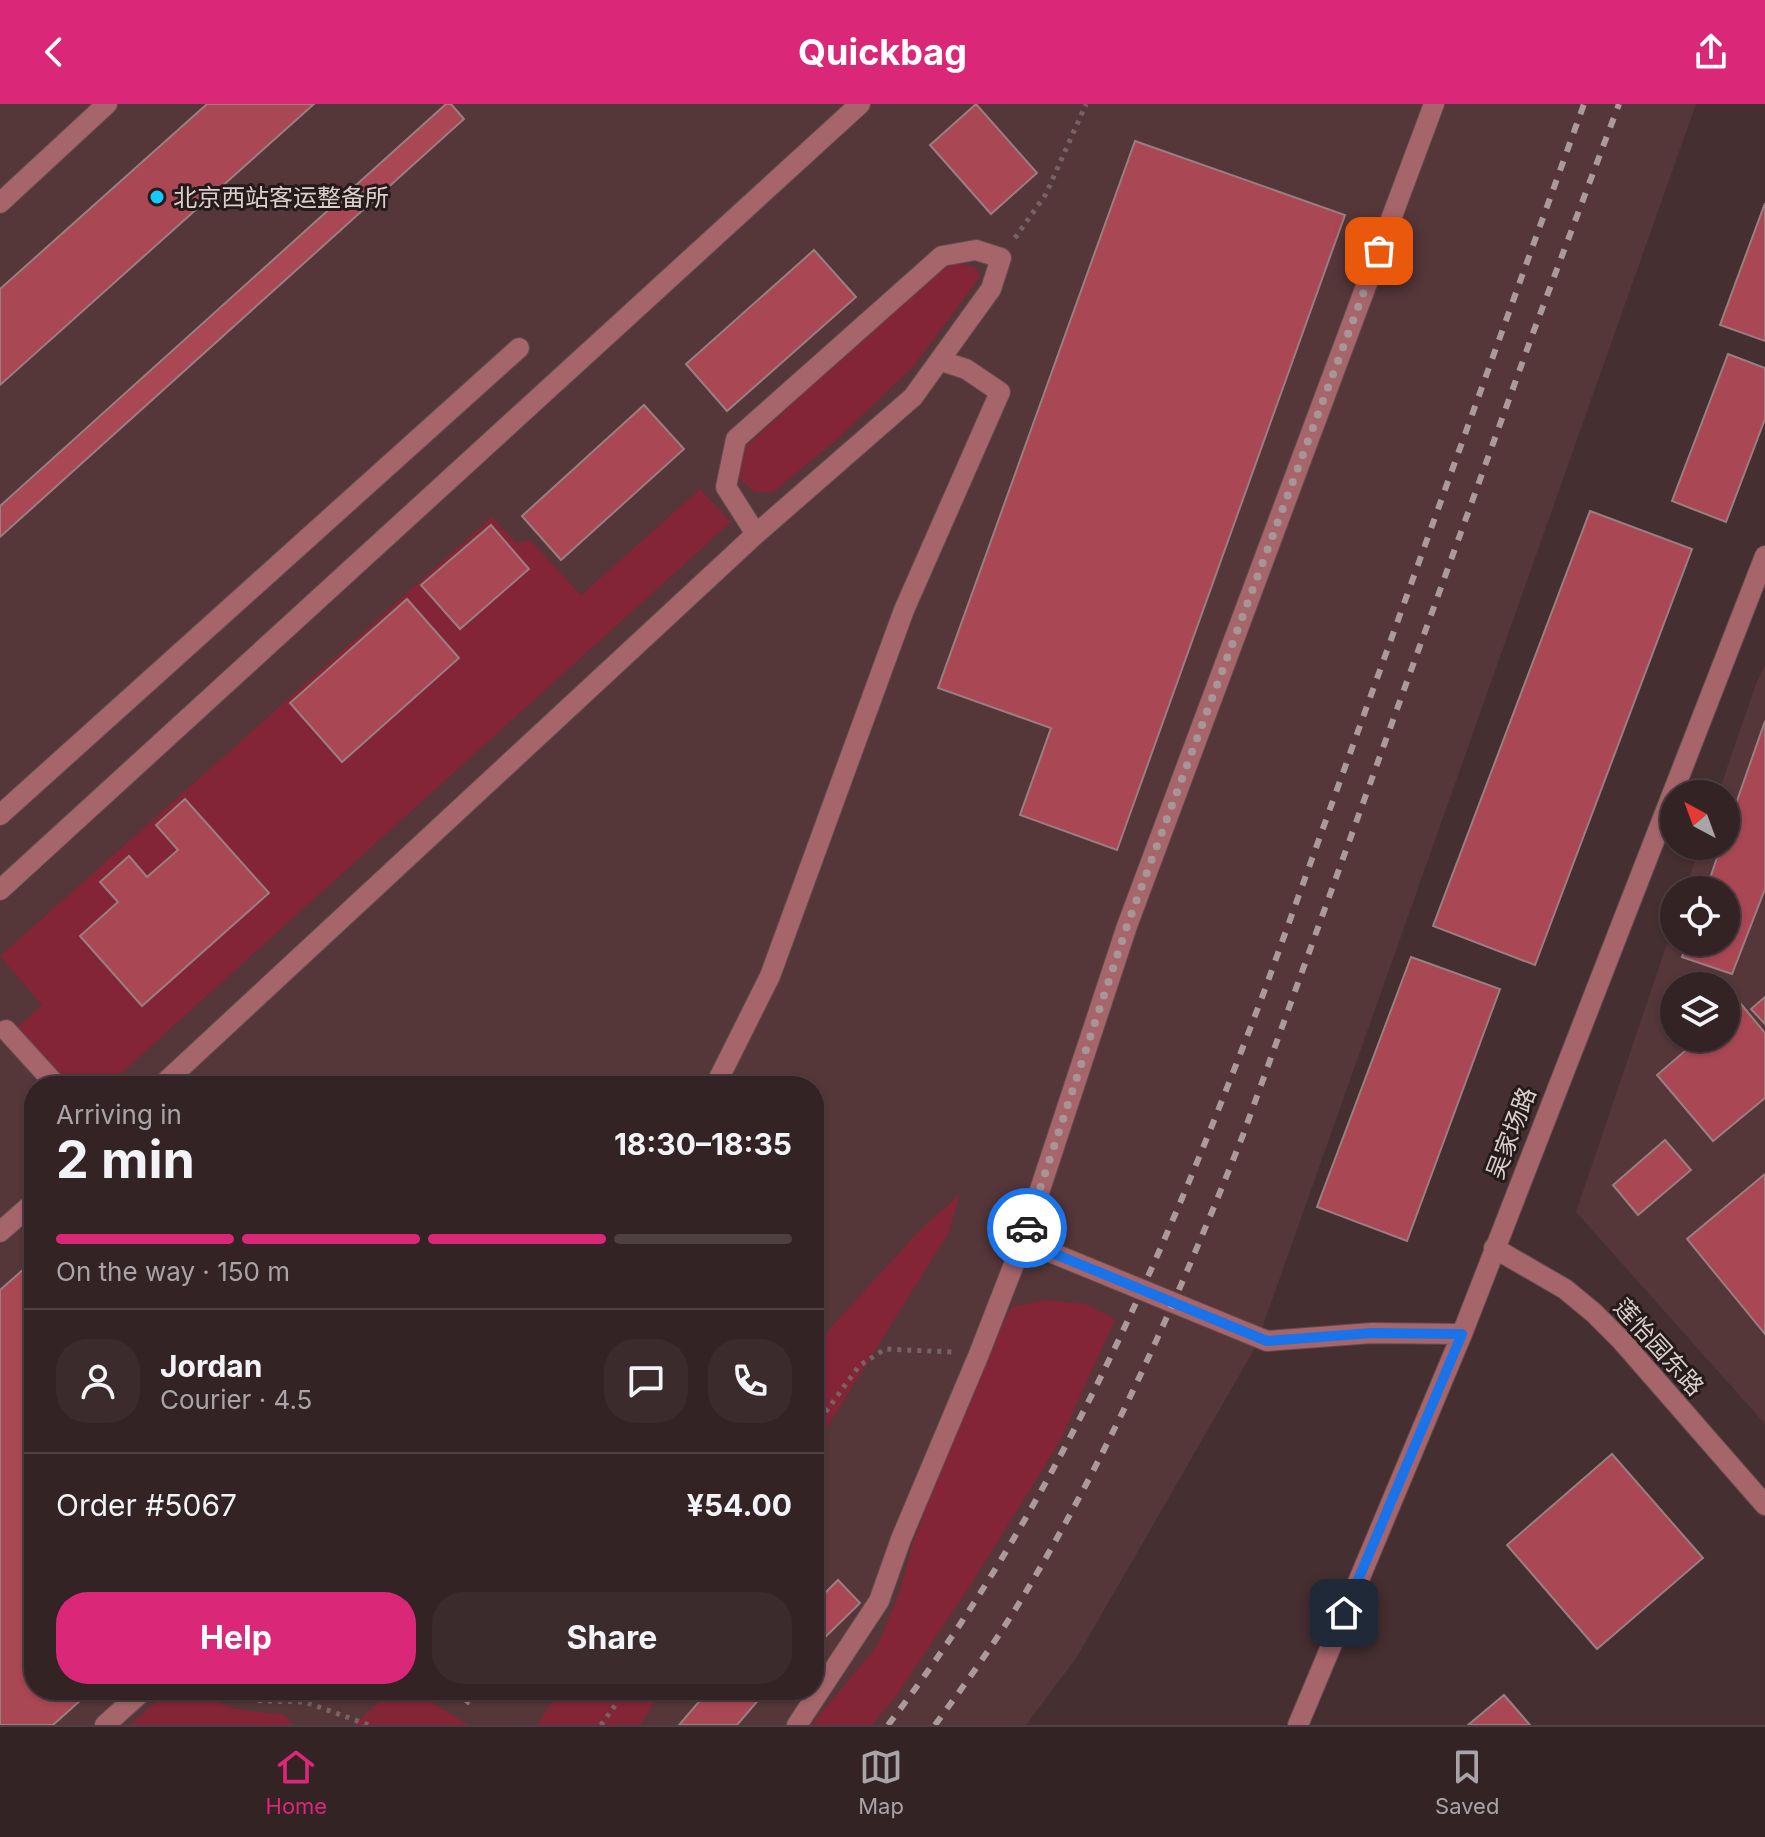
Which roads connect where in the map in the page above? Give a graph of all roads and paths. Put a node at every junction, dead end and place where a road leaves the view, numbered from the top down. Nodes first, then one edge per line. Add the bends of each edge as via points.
1 (107, 104) edge
2 (860, 104) edge
3 (1086, 104) edge
4 (1434, 104) edge
5 (0, 203) edge
6 (1001, 258) junction
7 (519, 348) dead end
8 (941, 361) junction
9 (756, 534) junction
10 (1765, 556) edge
11 (0, 815) edge
12 (0, 890) edge
13 (6, 1030) dead end
14 (48, 1076) edge
15 (172, 1076) edge
16 (720, 1076) edge
17 (24, 1211) edge
18 (0, 1232) edge
19 (1023, 1241) junction
20 (1494, 1248) junction
21 (1462, 1334) junction
22 (979, 1354) junction
23 (824, 1414) edge
24 (1765, 1505) edge
25 (824, 1684) edge
26 (133, 1700) edge
27 (257, 1700) edge
28 (619, 1700) edge
29 (814, 1700) edge
30 (105, 1725) edge
31 (369, 1725) edge
32 (601, 1725) edge
33 (797, 1725) edge
34 (1298, 1725) edge

1 - 5 street
2 - 12 street
3 - 6 path via 1046,194
4 - 19 street via 1132,911
6 - 8 street via 991,289
6 - 9 street via 976,250 942,256 736,439 726,487
7 - 11 street
8 - 9 street via 913,397
8 - 16 street via 966,369 1000,392 904,610 770,976
9 - 15 street
10 - 20 street, 吴家场路
13 - 14 street
17 - 18 street
19 - 21 street via 1267,1341 1372,1333
19 - 22 street
20 - 21 street, 吴家场路
20 - 24 street, 莲怡园东路 via 1565,1289 1594,1313
21 - 34 street, 吴家场路
22 - 23 path via 885,1349 859,1366
22 - 25 street via 879,1601
26 - 30 street
27 - 31 path via 305,1702
28 - 32 path
29 - 33 street

